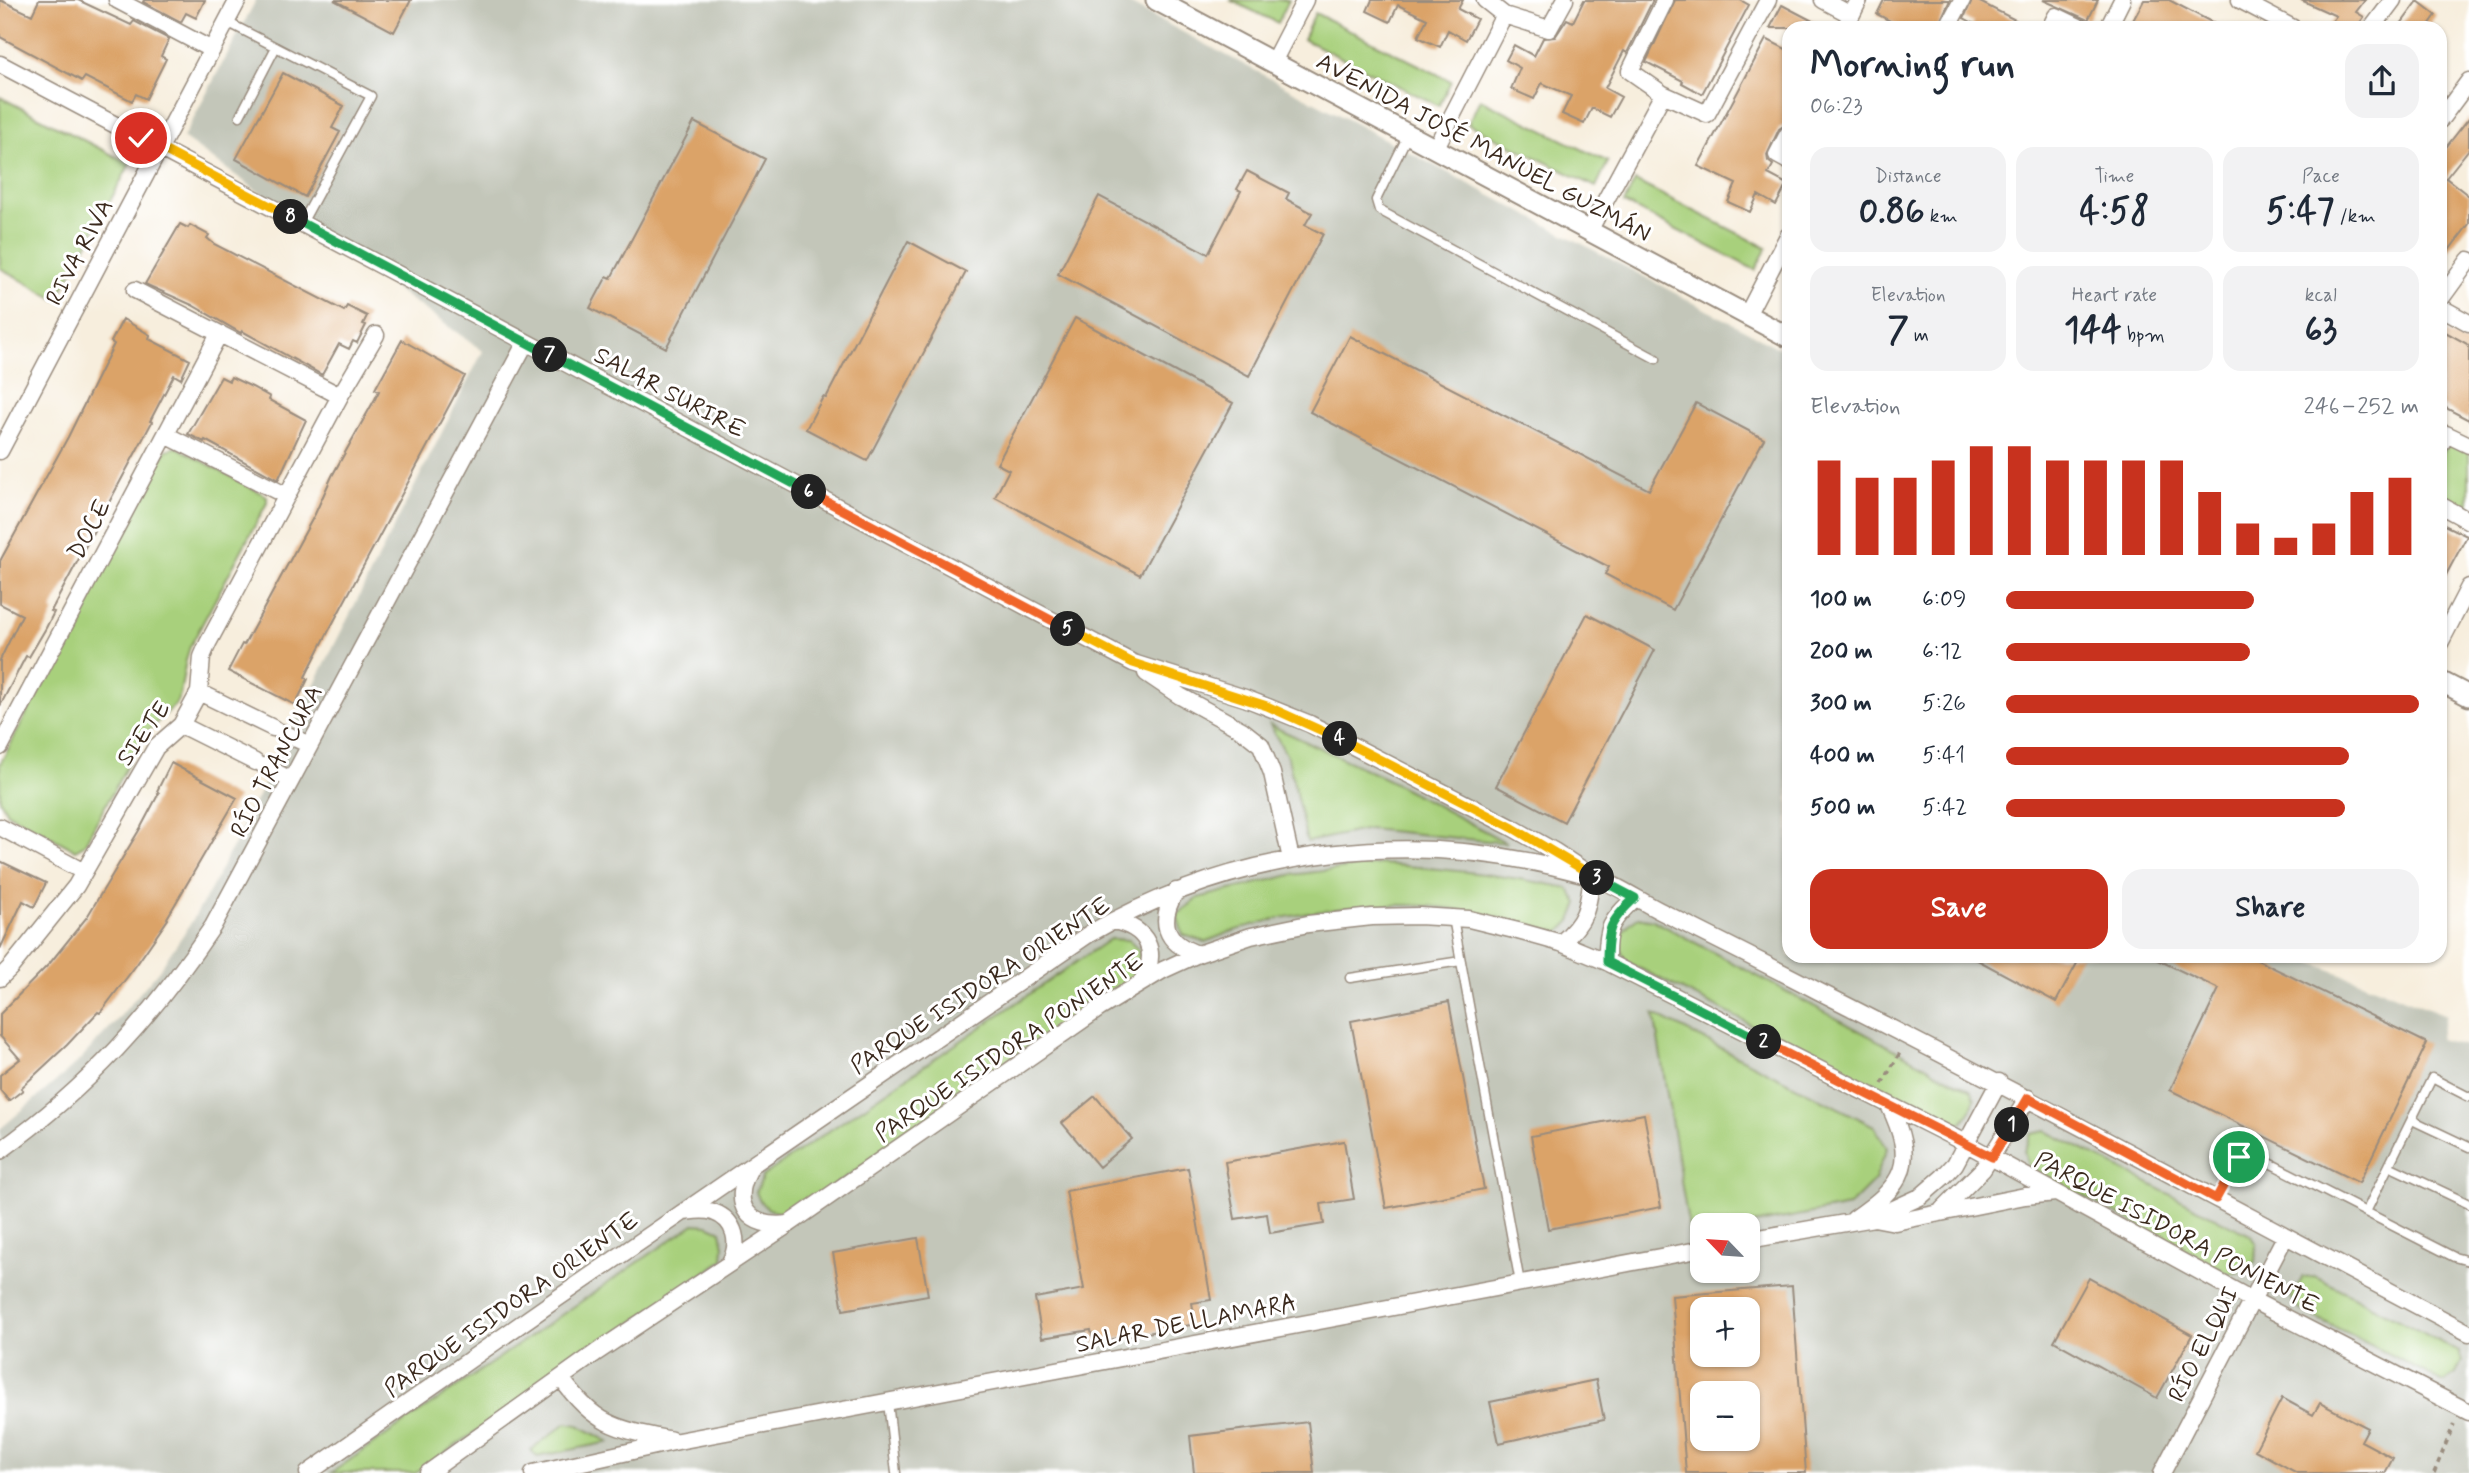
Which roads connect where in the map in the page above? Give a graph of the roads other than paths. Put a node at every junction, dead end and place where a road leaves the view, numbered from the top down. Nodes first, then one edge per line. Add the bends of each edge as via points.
1 (117, 0) edge
2 (238, 0) edge
3 (1156, 0) edge
4 (1305, 0) edge
5 (1485, 0) edge
6 (1565, 0) edge
7 (1665, 0) edge
8 (1768, 0) edge
9 (1823, 0) edge
10 (1860, 0) edge
11 (1962, 0) edge
12 (2122, 0) edge
13 (2240, 0) edge
14 (2393, 0) edge
15 (1504, 15) junction
16 (1847, 21) edge
17 (1849, 21) edge
18 (1951, 21) edge
19 (2112, 21) edge
20 (2280, 21) edge
21 (2377, 21) edge
22 (227, 22) junction
23 (276, 47) junction
24 (212, 50) junction
25 (1273, 62) junction
26 (0, 64) edge
27 (2469, 81) edge
28 (1663, 94) junction
29 (2447, 111) edge
30 (240, 116) dead end
31 (1408, 135) junction
32 (160, 148) junction
33 (1435, 149) junction
34 (302, 223) junction
35 (1589, 231) junction
36 (1782, 248) edge
37 (2469, 260) edge
38 (135, 290) dead end
39 (2447, 290) edge
40 (2447, 311) edge
41 (1747, 315) junction
42 (2469, 323) edge
43 (219, 334) junction
44 (1782, 334) edge
45 (376, 335) dead end
46 (526, 342) junction
47 (1656, 359) dead end
48 (340, 396) junction
49 (2447, 434) edge
50 (166, 435) junction
51 (2469, 445) edge
52 (0, 451) edge
53 (287, 496) junction
54 (2447, 509) edge
55 (2469, 521) edge
56 (2469, 587) edge
57 (2447, 629) edge
58 (1133, 663) junction
59 (2447, 685) edge
60 (199, 692) junction
61 (2469, 696) edge
62 (181, 724) junction
63 (310, 745) junction
64 (0, 747) edge
65 (292, 780) junction
66 (0, 827) edge
67 (1291, 859) junction
68 (84, 872) junction
69 (1592, 876) junction
70 (1176, 891) junction
71 (1635, 898) junction
72 (1453, 918) junction
73 (1113, 921) junction
74 (1560, 943) junction
75 (1198, 954) junction
76 (1461, 961) junction
77 (1607, 962) junction
78 (0, 978) edge
79 (1350, 978) dead end
80 (1141, 983) junction
81 (1999, 1082) junction
82 (2469, 1097) edge
83 (2028, 1098) junction
84 (1889, 1105) junction
85 (2412, 1120) junction
86 (1967, 1144) junction
87 (2469, 1147) edge
88 (0, 1151) edge
89 (1992, 1157) junction
90 (751, 1166) junction
91 (2389, 1166) junction
92 (2056, 1193) junction
93 (2216, 1199) junction
94 (2469, 1204) edge
95 (684, 1212) junction
96 (1940, 1212) junction
97 (2366, 1212) junction
98 (1874, 1218) junction
99 (1851, 1221) junction
100 (789, 1224) junction
101 (2285, 1237) junction
102 (1760, 1238) edge
103 (1690, 1251) edge
104 (2469, 1261) edge
105 (728, 1266) junction
106 (1520, 1283) junction
107 (2252, 1300) junction
108 (2469, 1333) edge
109 (561, 1378) junction
110 (888, 1402) junction
111 (2465, 1410) edge
112 (678, 1441) junction
113 (308, 1473) edge
114 (428, 1473) edge
115 (533, 1473) edge
116 (896, 1473) edge
117 (2162, 1473) edge

1 - 24 street
2 - 22 street, RIVA RIVA
3 - 25 street, AVENIDA JOSÉ MANUEL GUZMÁN
4 - 25 street
5 - 15 street
6 - 15 street via 1549,29
7 - 28 street via 1630,71
8 - 28 street via 1707,114
9 - 16 street
10 - 17 street
11 - 18 street
12 - 19 street
13 - 20 street
14 - 21 street
15 - 33 street
22 - 23 lane
22 - 24 street, RIVA RIVA
23 - 30 lane
23 - 34 lane via 371,96
24 - 32 street, RIVA RIVA
25 - 31 street, AVENIDA JOSÉ MANUEL GUZMÁN
26 - 32 street, SALAR SURIRE
27 - 29 street
28 - 35 street
31 - 33 street, AVENIDA JOSÉ MANUEL GUZMÁN
31 - 47 lane via 1376,200 1379,210
32 - 34 street, SALAR SURIRE
32 - 52 street, RIVA RIVA
33 - 35 street, AVENIDA JOSÉ MANUEL GUZMÁN
34 - 46 street, SALAR SURIRE
35 - 41 street, AVENIDA JOSÉ MANUEL GUZMÁN
36 - 41 street
37 - 39 street
38 - 43 street
40 - 42 street
41 - 44 street, AVENIDA JOSÉ MANUEL GUZMÁN
43 - 48 street
43 - 50 street, DOCE
45 - 48 street, SIETE
46 - 58 street, SALAR SURIRE
46 - 63 street, RÍO TRANCURA
48 - 53 street, SIETE
49 - 51 street
50 - 53 street
50 - 64 street, DOCE
53 - 60 street, SIETE via 208,643
54 - 55 street
56 - 57 street
58 - 67 street, SALAR SURIRE via 1261,745 1272,773
58 - 69 street, SALAR SURIRE via 1310,724 1513,828
59 - 61 street
60 - 62 street, SIETE
60 - 63 street
62 - 65 street
62 - 68 street, SIETE via 156,747
63 - 65 street, RÍO TRANCURA
65 - 88 street, RÍO TRANCURA via 220,914 174,983 90,1079
66 - 68 street
67 - 69 street, PARQUE ISIDORA ORIENTE via 1384,849 1439,850 1485,854
67 - 70 street, PARQUE ISIDORA ORIENTE
68 - 78 street, SIETE
69 - 71 street, PARQUE ISIDORA ORIENTE
69 - 74 street via 1585,915
70 - 73 street, PARQUE ISIDORA ORIENTE
70 - 75 street via 1167,909 1166,927 1178,944
71 - 77 street via 1610,925
71 - 81 street, PARQUE ISIDORA ORIENTE
72 - 74 street, PARQUE ISIDORA PONIENTE
72 - 75 street, PARQUE ISIDORA PONIENTE via 1334,920 1251,936
72 - 76 lane
73 - 80 street via 1134,928 1146,940 1151,963
73 - 90 street, PARQUE ISIDORA ORIENTE
74 - 77 street, PARQUE ISIDORA PONIENTE
75 - 80 street, PARQUE ISIDORA PONIENTE
76 - 79 lane
76 - 106 lane
77 - 84 street, PARQUE ISIDORA PONIENTE
80 - 100 street, PARQUE ISIDORA PONIENTE
81 - 83 street, PARQUE ISIDORA ORIENTE
81 - 86 street
82 - 85 lane via 2432,1079
83 - 89 street
83 - 93 street, PARQUE ISIDORA ORIENTE
84 - 86 street, PARQUE ISIDORA PONIENTE
84 - 99 street via 1903,1141 1899,1177 1882,1200
85 - 87 lane
85 - 91 lane
86 - 89 street, PARQUE ISIDORA PONIENTE
86 - 98 street via 1932,1187
89 - 92 street, PARQUE ISIDORA PONIENTE
89 - 96 street
90 - 95 street, PARQUE ISIDORA ORIENTE
90 - 100 street via 742,1187 745,1208 760,1223
91 - 94 lane
91 - 97 lane
92 - 96 street
92 - 107 street, PARQUE ISIDORA PONIENTE
93 - 97 lane via 2235,1161 2252,1154
93 - 101 street, PARQUE ISIDORA ORIENTE
95 - 105 street via 714,1212 729,1223 737,1241
95 - 113 street, PARQUE ISIDORA ORIENTE
96 - 98 street via 1895,1222
97 - 104 lane via 2454,1258
98 - 99 street
99 - 102 street
100 - 105 street, PARQUE ISIDORA PONIENTE
101 - 107 street, RÍO ELQUI
101 - 108 street, PARQUE ISIDORA ORIENTE
103 - 106 street, SALAR DE LLAMARA
105 - 109 street, PARQUE ISIDORA PONIENTE
106 - 110 street, SALAR DE LLAMARA
107 - 111 street, PARQUE ISIDORA PONIENTE
107 - 117 street, RÍO ELQUI
109 - 112 street, SALAR DE LLAMARA via 599,1420
109 - 114 street, PARQUE ISIDORA PONIENTE
110 - 112 street, SALAR DE LLAMARA
110 - 116 lane
112 - 115 street, SALAR DE LLAMARA

